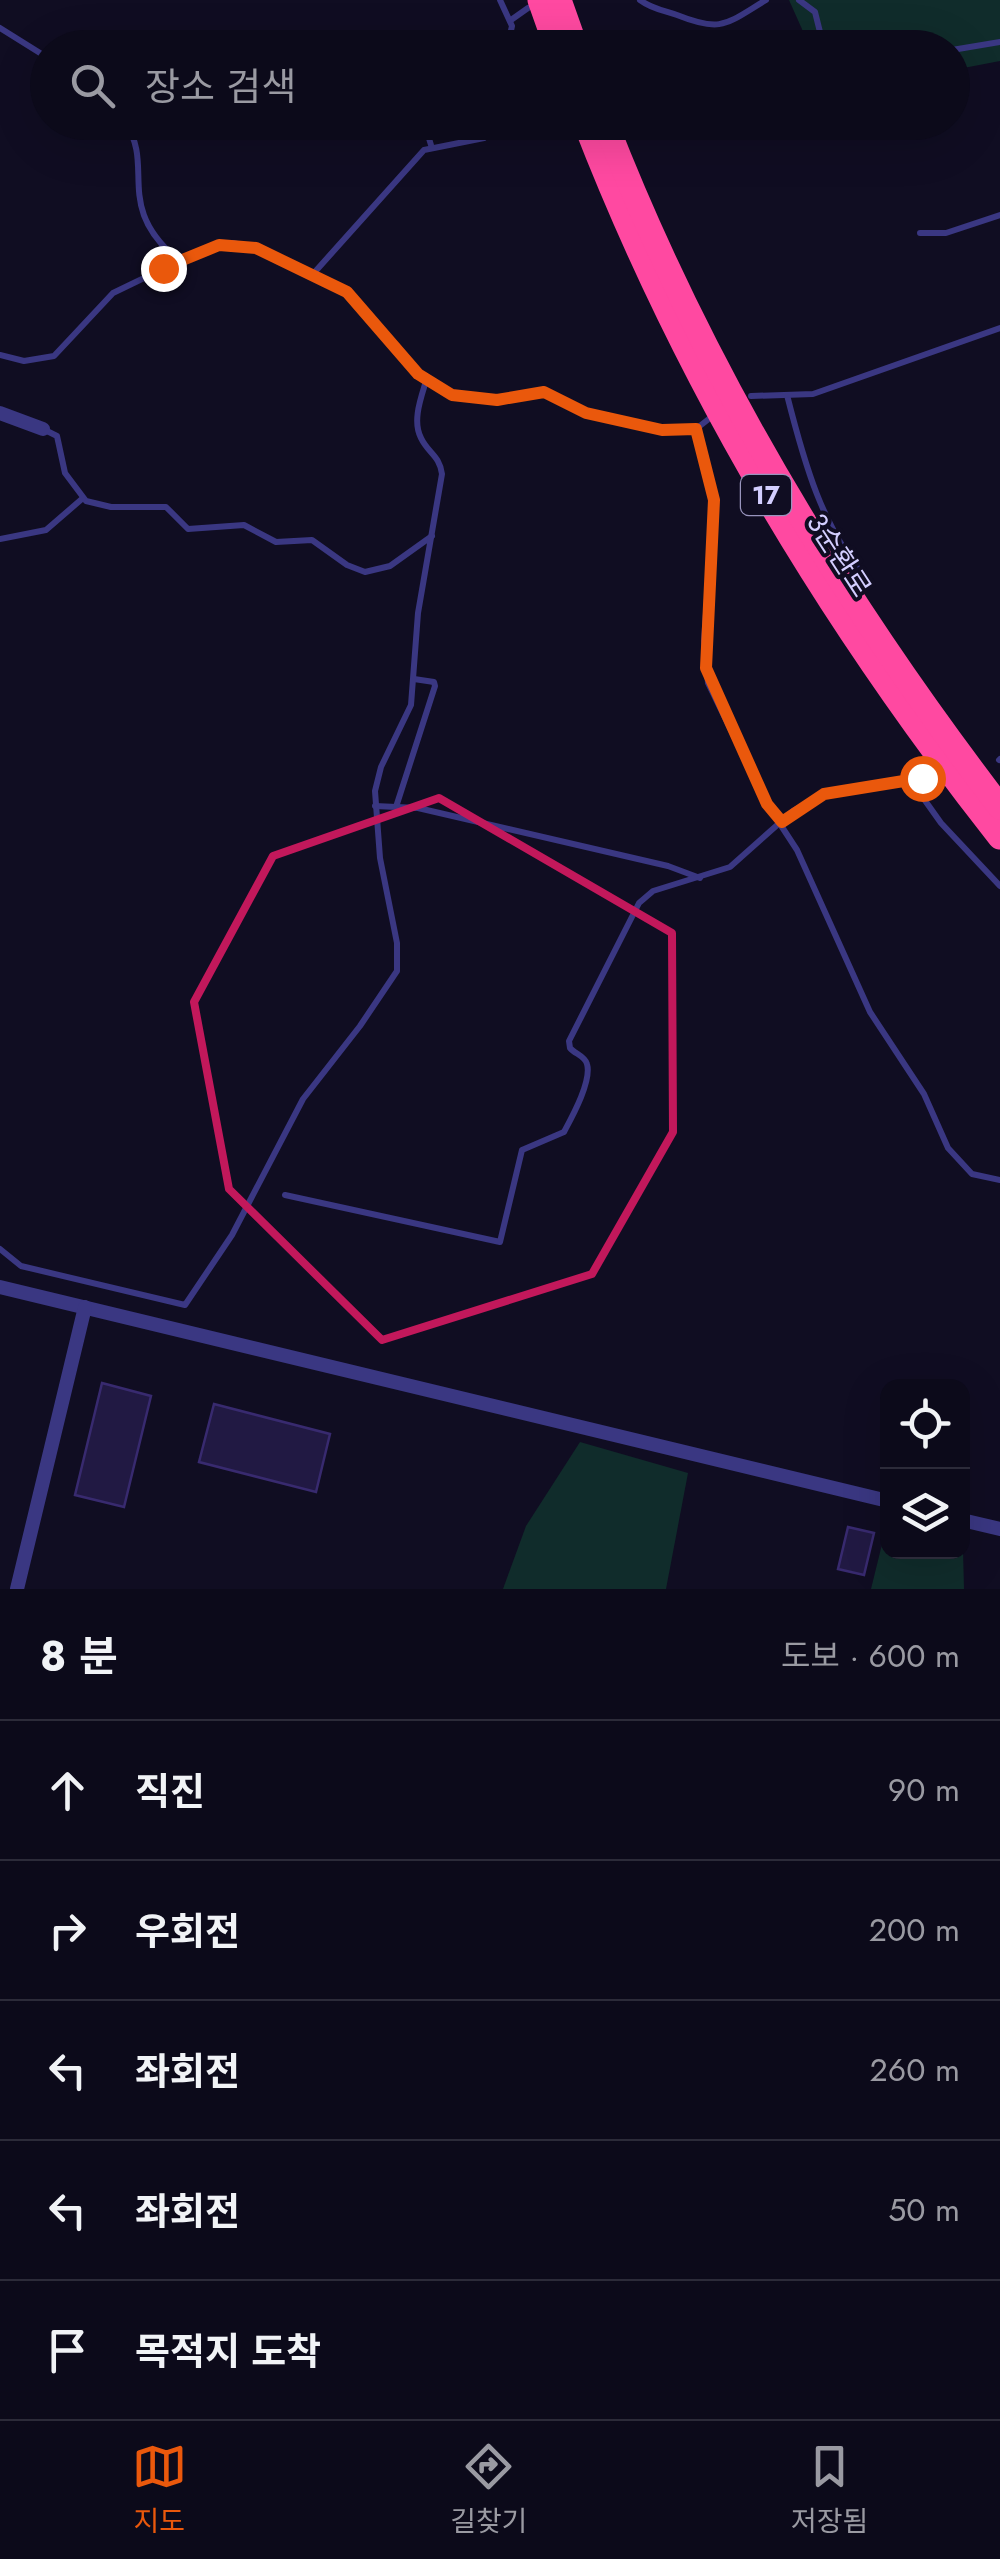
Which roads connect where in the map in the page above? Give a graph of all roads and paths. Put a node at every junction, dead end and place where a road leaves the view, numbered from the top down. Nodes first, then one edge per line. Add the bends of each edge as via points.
1 (500, 0) edge
2 (559, 0) edge
3 (640, 0) edge
4 (766, 0) edge
5 (799, 0) edge
6 (534, 4) edge
7 (511, 20) junction
8 (0, 28) edge
9 (510, 30) edge
10 (548, 30) edge
11 (570, 30) edge
12 (819, 30) edge
13 (1000, 42) edge
14 (30, 47) edge
15 (970, 47) edge
16 (132, 140) edge
17 (430, 140) edge
18 (469, 140) edge
19 (593, 140) edge
20 (612, 140) edge
21 (432, 145) junction
22 (1000, 215) edge
23 (920, 233) dead end
24 (179, 260) junction
25 (314, 274) junction
26 (1000, 328) edge
27 (0, 355) edge
28 (426, 381) junction
29 (786, 395) junction
30 (751, 396) dead end
31 (0, 412) edge
32 (710, 418) dead end
33 (43, 429) joint
34 (696, 429) junction
35 (83, 498) junction
36 (433, 535) junction
37 (0, 539) edge
38 (869, 582) dead end
39 (414, 679) junction
40 (910, 778) junction
41 (922, 778) dead end
42 (375, 806) junction
43 (396, 807) junction
44 (1000, 807) edge
45 (782, 822) junction
46 (1000, 836) edge
47 (701, 878) junction
48 (1000, 886) edge
49 (1000, 1180) edge
50 (285, 1194) dead end
51 (0, 1249) edge
52 (0, 1288) edge
53 (85, 1307) junction
54 (880, 1499) edge
55 (970, 1522) edge
56 (1000, 1528) edge
57 (17, 1589) edge

1 - 7 lane
2 - 11 highway
3 - 4 lane via 708,28
5 - 12 lane via 814,12
6 - 7 lane
6 - 10 highway
7 - 9 lane
8 - 14 lane
13 - 15 lane
16 - 24 lane via 139,208
17 - 21 lane
18 - 21 lane
19 - 46 highway, 3순환로 / 17 via 669,315 757,481 895,696
20 - 44 highway, 3순환로 / 17 via 664,266 744,420 890,657
21 - 25 lane
22 - 23 lane via 946,233
24 - 25 lane via 234,244
24 - 27 lane via 112,294 54,356 24,361
25 - 28 lane via 359,302
26 - 29 lane via 813,394
28 - 34 lane via 474,400 533,390 558,395 586,413 662,430
28 - 36 lane via 418,426 441,466
29 - 30 lane
29 - 38 lane via 816,498
31 - 33 street
32 - 34 lane
33 - 35 lane via 56,436 66,473
34 - 45 lane via 714,500 704,640 708,683
35 - 36 lane via 111,507 166,506 188,529 244,525 276,542 312,540 365,572 390,566
35 - 37 lane via 46,530
36 - 39 lane
39 - 42 lane via 412,705 381,767
39 - 43 lane via 435,686
40 - 41 lane
40 - 45 lane via 824,794
40 - 48 lane
42 - 43 lane
42 - 51 lane via 396,971 303,1099 193,1299 177,1306 21,1266
43 - 47 lane
45 - 47 lane via 741,860
45 - 49 lane via 870,1012 924,1094 948,1148 972,1174
47 - 50 lane via 653,891 634,911 569,1041 588,1068 579,1098 564,1132 522,1150 500,1242
52 - 53 street
53 - 54 street
53 - 57 street
55 - 56 street

